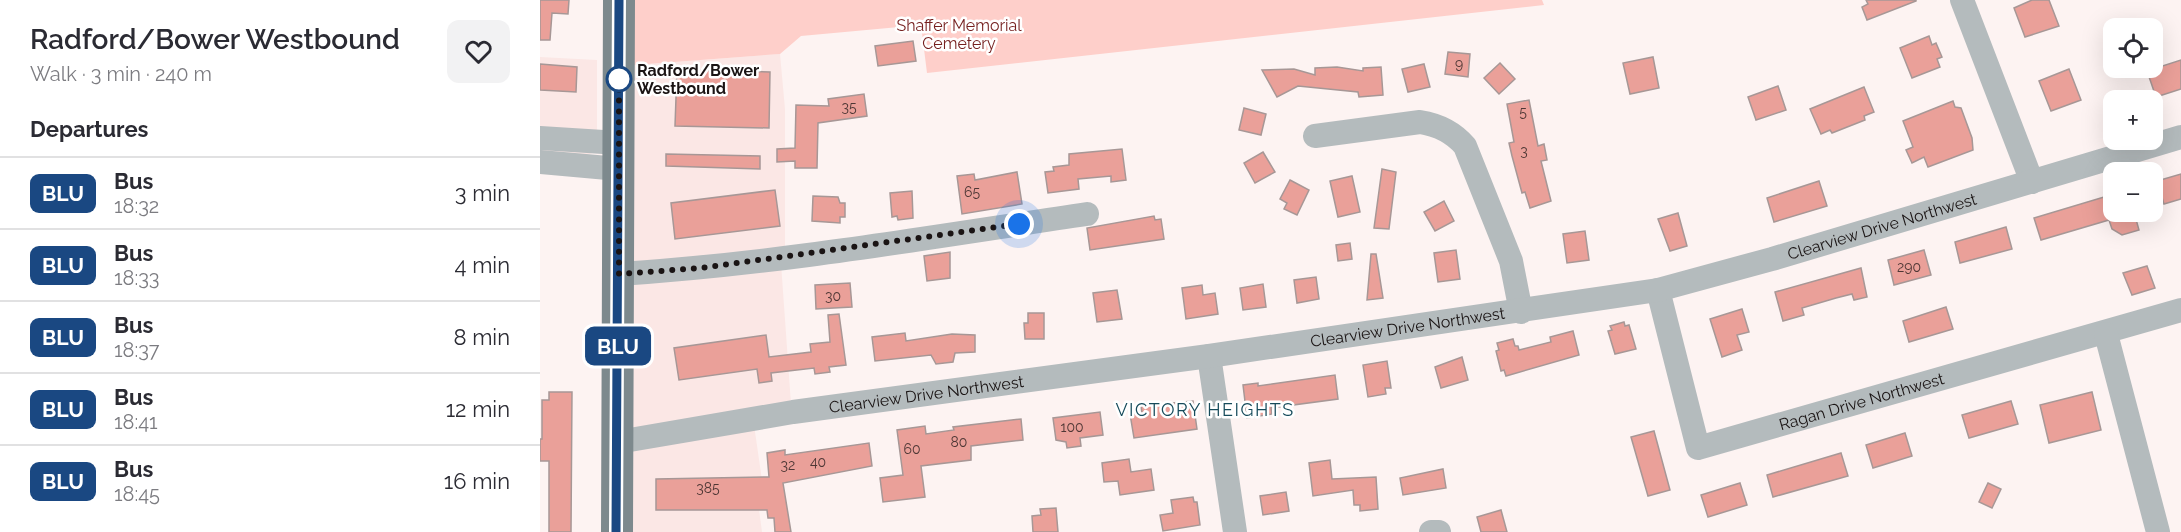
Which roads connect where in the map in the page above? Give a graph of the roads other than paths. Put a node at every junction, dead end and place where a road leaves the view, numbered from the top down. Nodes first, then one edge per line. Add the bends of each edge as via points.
1 (619, 0) edge
2 (1962, 0) edge
3 (1315, 136) dead end
4 (2181, 137) edge
5 (540, 138) edge
6 (619, 156) junction
7 (540, 162) edge
8 (2032, 182) junction
9 (1087, 214) dead end
10 (619, 274) junction
11 (1658, 290) junction
12 (2181, 310) edge
13 (1521, 312) junction
14 (2106, 334) junction
15 (1209, 356) junction
16 (618, 442) junction
17 (616, 532) edge
18 (1235, 532) edge
19 (2158, 532) edge

1 - 6 main road
2 - 8 street
3 - 13 street via 1420,123 1433,124 1458,137 1466,146 1511,261
4 - 8 street, Clearview Drive Northwest
5 - 6 street
6 - 7 street
6 - 10 main road
8 - 11 street, Clearview Drive Northwest
9 - 10 street via 850,249
10 - 16 main road
11 - 13 street, Clearview Drive Northwest
11 - 14 street, Ragan Drive Northwest via 1698,448
12 - 14 street, Ragan Drive Northwest
13 - 15 street, Clearview Drive Northwest
14 - 19 street
15 - 16 street, Clearview Drive Northwest via 793,412
15 - 18 street
16 - 17 main road

